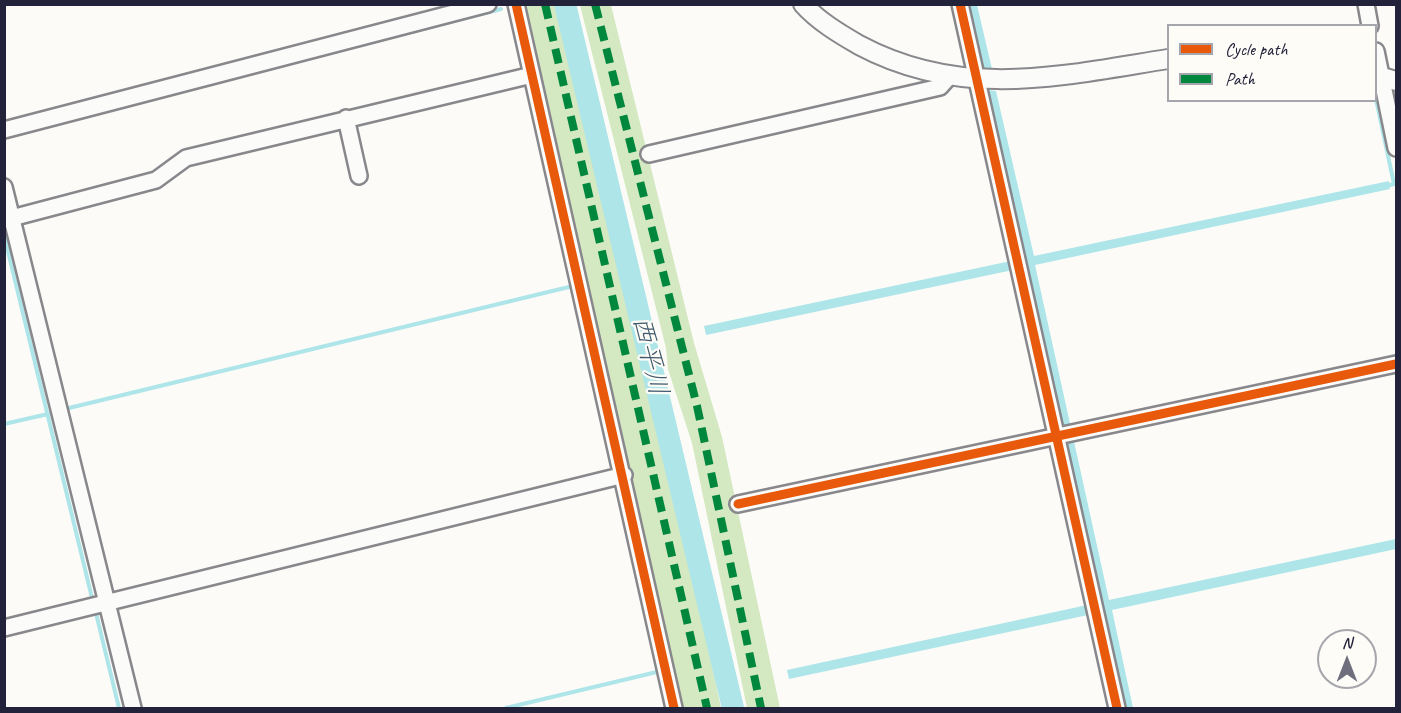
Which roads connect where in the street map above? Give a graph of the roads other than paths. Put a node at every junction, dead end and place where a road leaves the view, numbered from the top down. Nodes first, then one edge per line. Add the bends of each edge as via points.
1 (488, 4) edge
2 (516, 4) edge
3 (803, 4) edge
4 (960, 4) edge
5 (1366, 4) edge
6 (1370, 24) edge
7 (1377, 54) edge
8 (1167, 59) edge
9 (532, 75) junction
10 (949, 77) junction
11 (1384, 77) edge
12 (978, 80) junction
13 (346, 118) junction
14 (4, 130) edge
15 (1396, 148) edge
16 (649, 154) dead end
17 (359, 176) dead end
18 (4, 187) edge
19 (8, 219) edge
20 (1396, 364) edge
21 (1057, 437) junction
22 (624, 475) junction
23 (738, 504) dead end
24 (107, 603) junction
25 (4, 628) edge
26 (133, 708) edge
27 (674, 708) edge
28 (1117, 708) edge

1 - 14 street
2 - 9 street
3 - 10 main road via 843,36 884,58
4 - 12 street
5 - 6 street
7 - 11 street
8 - 12 main road via 1038,78
9 - 13 street
9 - 22 street
10 - 12 main road
10 - 16 street via 940,87
11 - 15 street
12 - 21 street
13 - 17 street
13 - 19 street via 186,158 156,180
18 - 19 street
19 - 24 street
20 - 21 street
21 - 23 street
21 - 28 street
22 - 24 street
22 - 27 street
24 - 25 street
24 - 26 street

